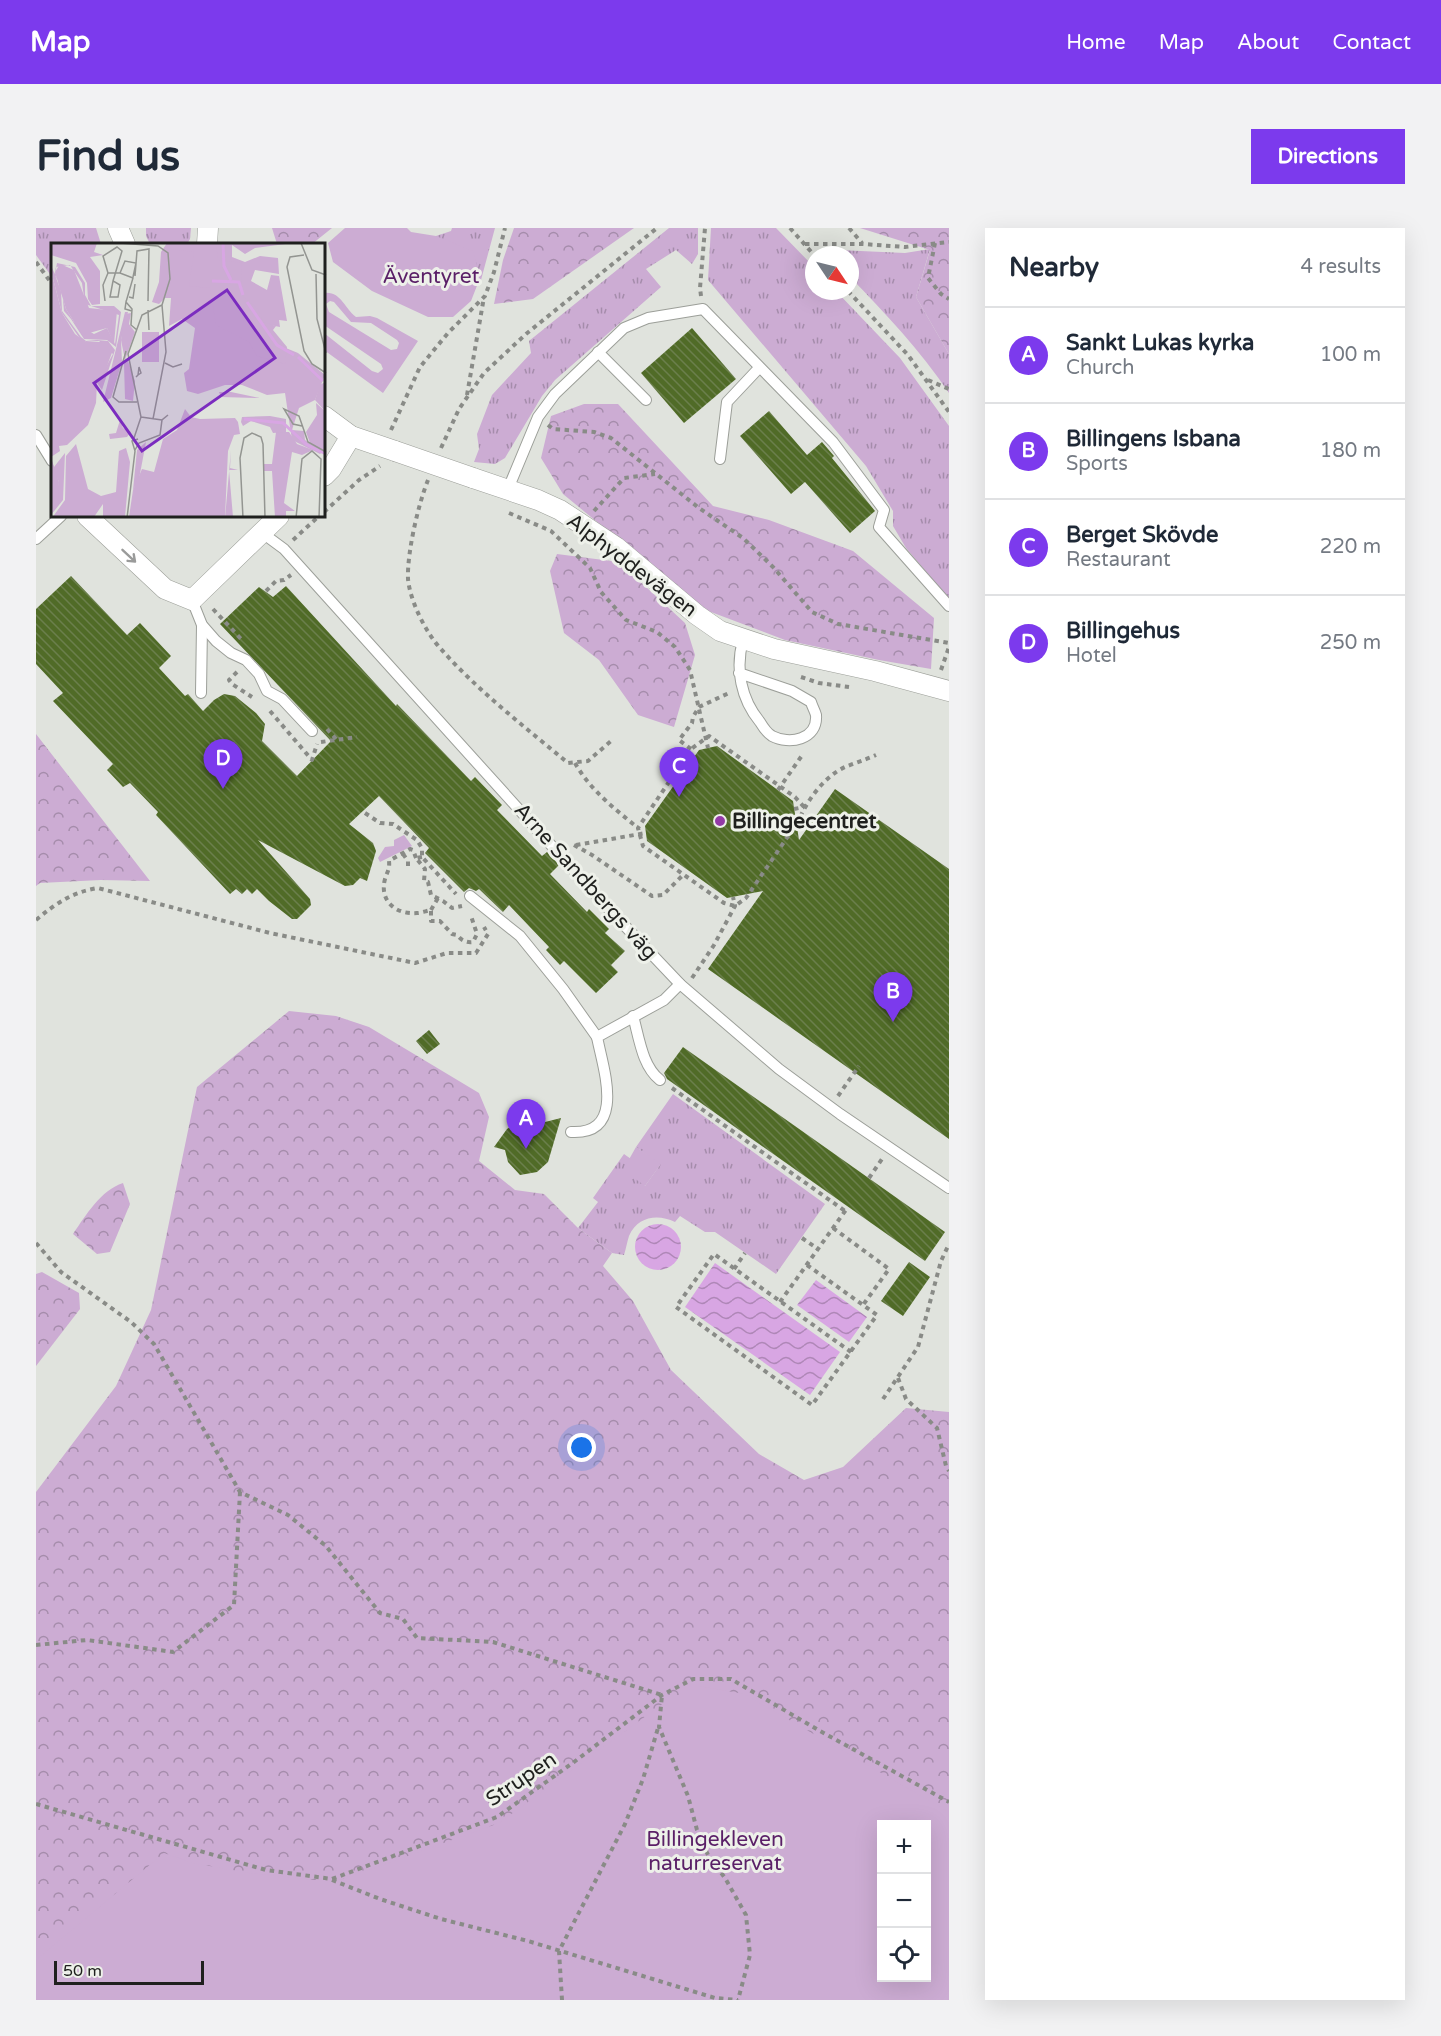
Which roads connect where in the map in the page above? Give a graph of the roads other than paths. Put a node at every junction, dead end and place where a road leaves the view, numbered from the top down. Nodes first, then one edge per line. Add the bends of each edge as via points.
1 (208, 228) edge
2 (207, 243) edge
3 (598, 352) junction
4 (759, 368) junction
5 (646, 400) dead end
6 (326, 417) edge
7 (36, 435) edge
8 (351, 436) junction
9 (51, 459) edge
10 (720, 459) dead end
11 (326, 474) edge
12 (508, 489) junction
13 (58, 518) edge
14 (89, 518) edge
15 (277, 518) edge
16 (261, 532) junction
17 (36, 539) edge
18 (192, 600) junction
19 (949, 606) edge
20 (202, 625) junction
21 (743, 640) junction
22 (739, 674) junction
23 (949, 691) edge
24 (201, 693) dead end
25 (312, 731) dead end
26 (467, 901) road end
27 (680, 984) junction
28 (633, 1016) junction
29 (597, 1037) junction
30 (660, 1080) road end
31 (571, 1132) dead end
32 (949, 1188) edge

1 - 2 street
3 - 4 lane via 624,328 640,321 703,309
3 - 5 lane
3 - 12 lane via 555,394 538,417
4 - 10 lane via 727,402
4 - 19 lane via 833,442 884,510 879,527
6 - 8 street, Alphyddevägen
7 - 9 lane
8 - 11 street
8 - 12 street, Alphyddevägen, bridge
12 - 21 street, Alphyddevägen via 583,524 697,615 720,631
13 - 17 lane
14 -> 18 street via 165,589
15 - 16 street
16 - 18 street
16 - 27 lane, Arne Sandbergs väg via 300,566
18 - 20 lane
20 - 24 lane
20 - 25 lane via 231,653 246,660 267,691 282,699
21 - 22 lane
21 - 23 street, Alphyddevägen
22 - 22 lane via 749,709 770,735 792,742 812,729 816,715 811,702 792,691
26 - 29 lane via 520,936
27 - 28 lane via 664,1000
27 - 32 lane, Arne Sandbergs väg via 779,1069
28 - 29 lane
28 - 30 lane via 645,1058
29 - 31 lane via 608,1106 596,1126

